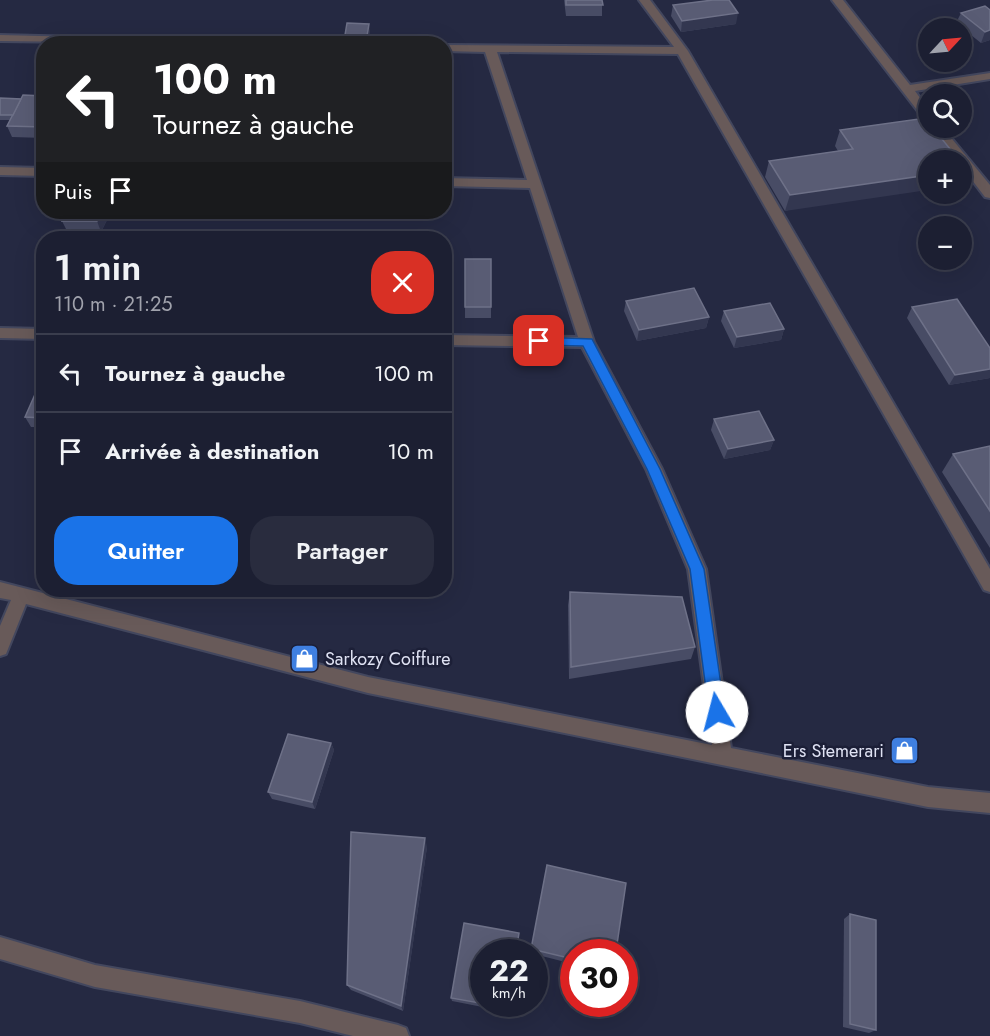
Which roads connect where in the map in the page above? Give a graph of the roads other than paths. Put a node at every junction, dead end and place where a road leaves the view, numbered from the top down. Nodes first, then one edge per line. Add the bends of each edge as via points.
1 (644, 0) edge
2 (837, 0) edge
3 (0, 38) edge
4 (36, 39) edge
5 (452, 48) edge
6 (490, 49) junction
7 (682, 51) junction
8 (990, 76) edge
9 (908, 89) junction
10 (918, 102) edge
11 (945, 138) edge
12 (0, 171) edge
13 (36, 172) edge
14 (452, 182) edge
15 (535, 184) junction
16 (990, 194) edge
17 (0, 333) edge
18 (36, 334) edge
19 (452, 340) edge
20 (587, 342) junction
21 (990, 585) edge
22 (0, 590) edge
23 (21, 596) junction
24 (0, 648) edge
25 (723, 756) junction
26 (990, 803) edge
27 (0, 948) edge
28 (398, 1036) edge

1 - 7 street
2 - 9 street
3 - 4 street
5 - 6 street
6 - 7 street
6 - 15 street
7 - 21 street
8 - 9 street
9 - 10 street
11 - 16 street
12 - 13 street
14 - 15 street
15 - 20 street
17 - 18 street
19 - 20 street
20 - 25 street via 654,469 697,569
22 - 23 street
23 - 24 street
23 - 25 street via 368,685
25 - 26 street via 928,797
27 - 28 street via 95,976 300,1012

